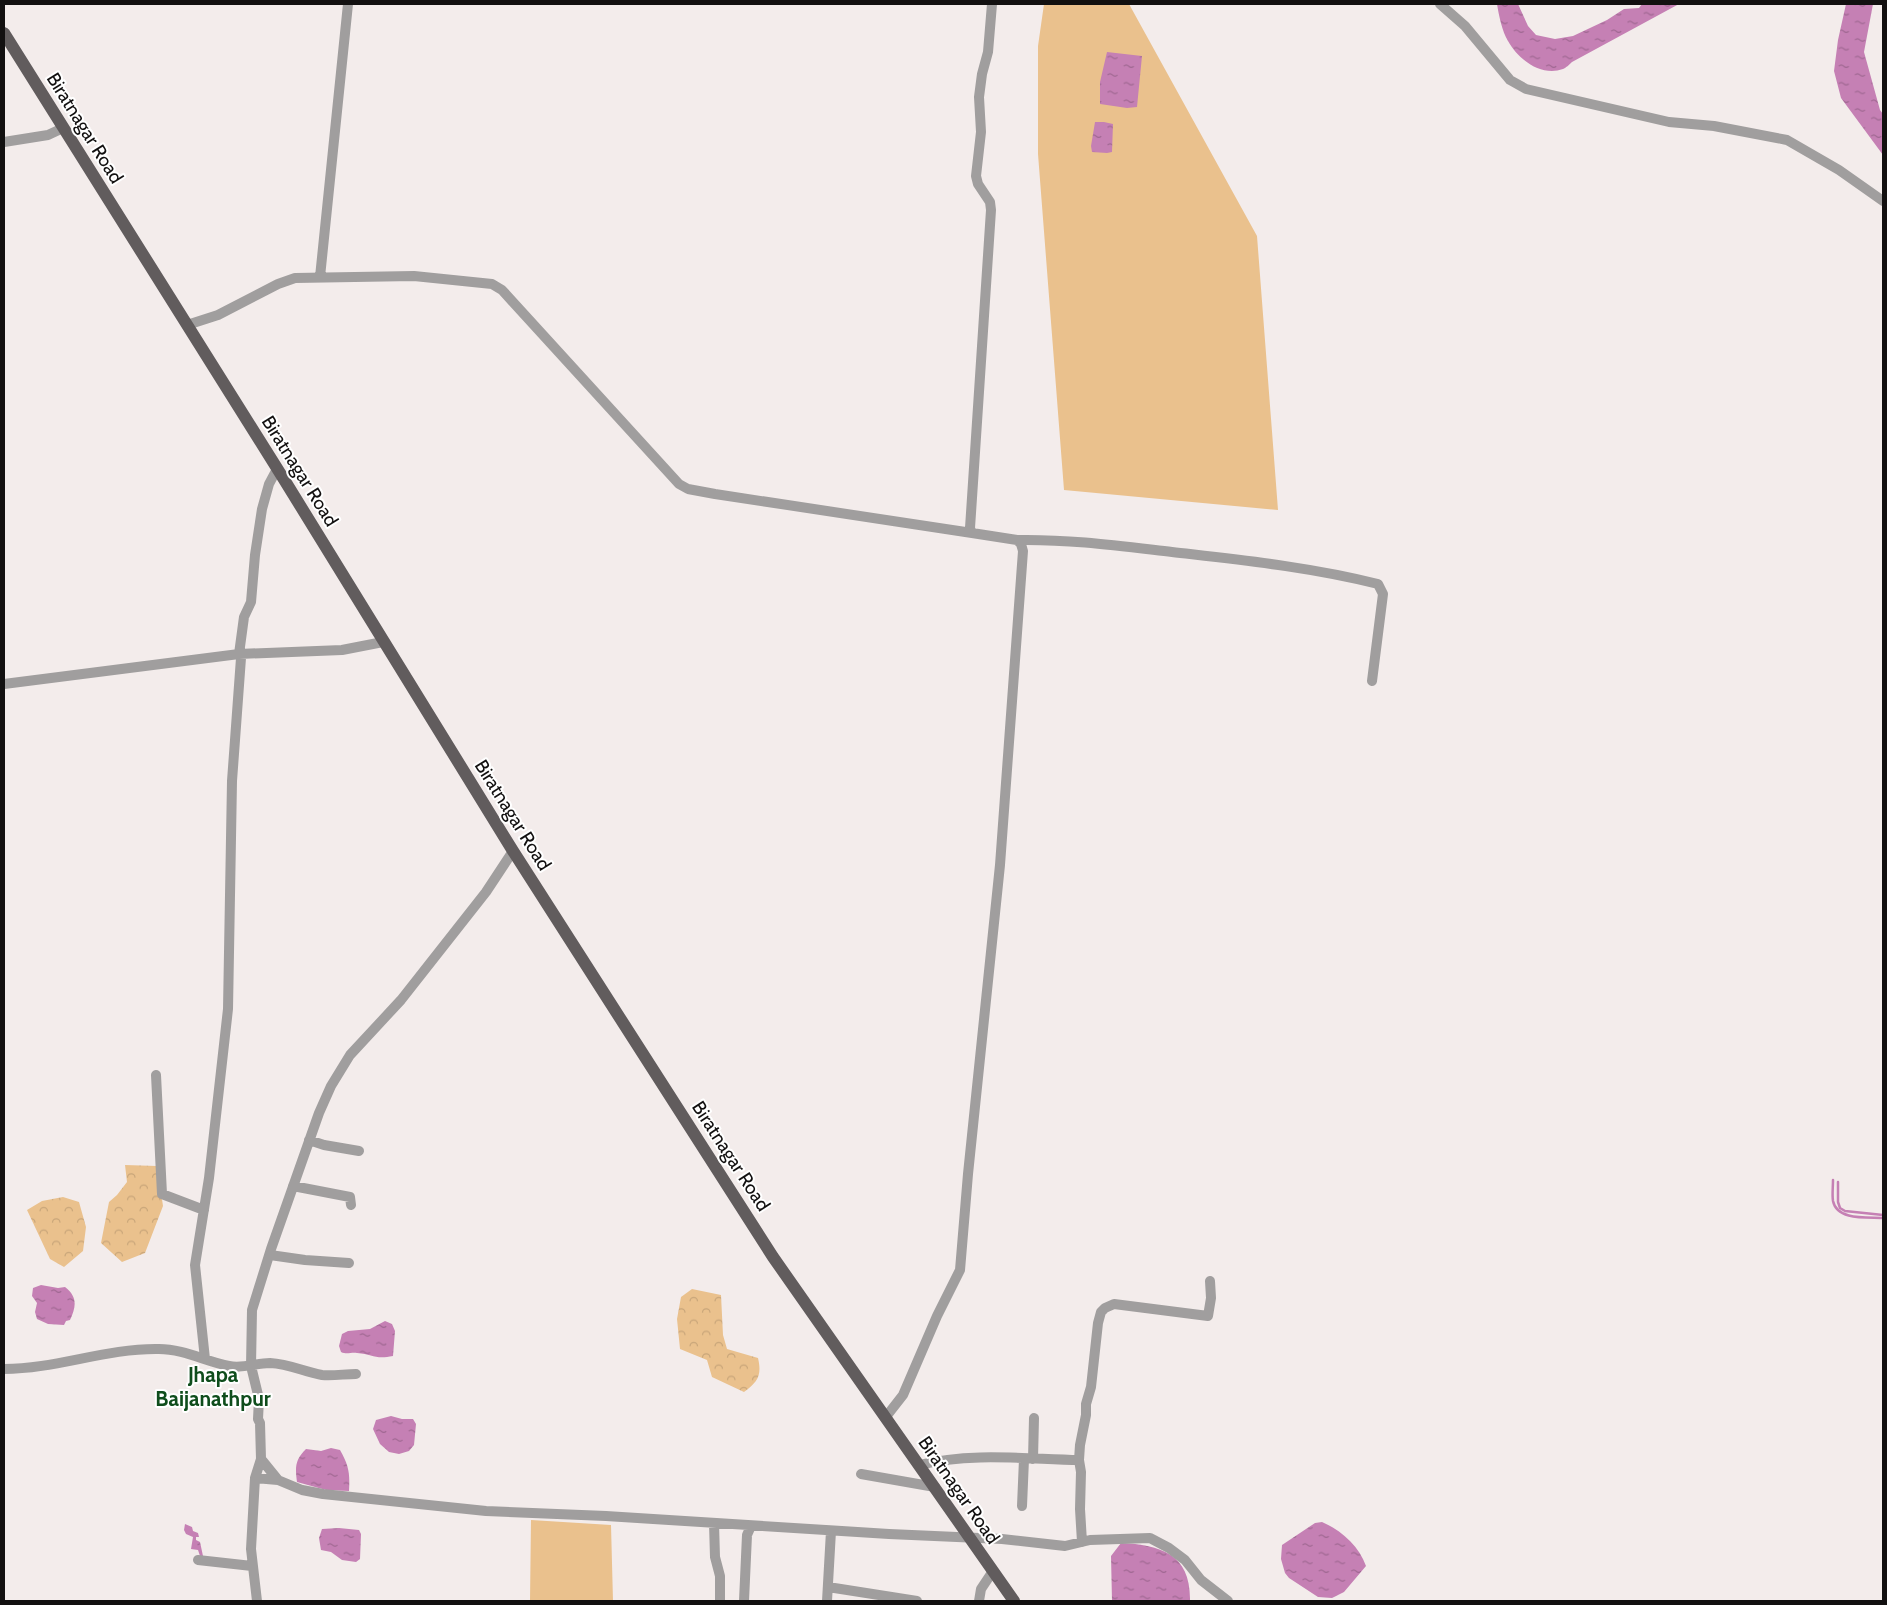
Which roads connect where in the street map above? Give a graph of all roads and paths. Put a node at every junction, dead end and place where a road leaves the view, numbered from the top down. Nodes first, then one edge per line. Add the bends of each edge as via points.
1 (348, 4) edge
2 (992, 4) edge
3 (1440, 4) edge
4 (4, 33) edge
5 (63, 128) junction
6 (4, 142) edge
7 (1883, 201) edge
8 (320, 277) junction
9 (186, 325) junction
10 (277, 469) junction
11 (972, 533) junction
12 (1016, 540) junction
13 (383, 642) junction
14 (239, 654) junction
15 (1372, 681) dead end
16 (4, 684) edge
17 (513, 851) junction
18 (156, 1075) dead end
19 (309, 1140) junction
20 (359, 1151) dead end
21 (293, 1186) junction
22 (351, 1206) dead end
23 (204, 1210) junction
24 (270, 1254) junction
25 (349, 1263) dead end
26 (1210, 1281) dead end
27 (205, 1359) junction
28 (251, 1366) junction
29 (4, 1369) edge
30 (356, 1374) dead end
31 (885, 1418) junction
32 (1034, 1418) dead end
33 (261, 1459) junction
34 (1028, 1459) junction
35 (1079, 1460) junction
36 (919, 1465) junction
37 (861, 1474) dead end
38 (255, 1478) junction
39 (278, 1480) junction
40 (935, 1487) junction
41 (1022, 1506) dead end
42 (714, 1523) junction
43 (751, 1526) junction
44 (831, 1531) junction
45 (971, 1539) junction
46 (1082, 1542) junction
47 (198, 1560) dead end
48 (252, 1566) junction
49 (993, 1571) junction
50 (828, 1587) junction
51 (873, 1598) edge
52 (257, 1601) edge
53 (720, 1601) edge
54 (744, 1601) edge
55 (827, 1601) edge
56 (917, 1601) edge
57 (979, 1601) edge
58 (1014, 1601) edge
59 (1228, 1601) edge

1 - 8 street
2 - 11 street via 988,52 979,97 981,132 976,176 991,210 970,513
3 - 7 street via 1465,26 1510,80 1526,88 1669,122 1714,126 1787,140 1839,170
4 - 5 main road, Biratnagar Road
5 - 6 street via 48,135
5 - 9 main road, Biratnagar Road
8 - 9 street via 295,278 278,284 226,311
8 - 11 street via 414,276 492,284 502,290 665,470 688,489
9 - 10 main road, Biratnagar Road
10 - 13 main road, Biratnagar Road
10 - 14 street via 268,484 262,509 251,602 244,617
11 - 12 street
12 - 15 street via 1086,542 1224,558 1378,584 1383,594
12 - 31 street via 1022,544 1023,551 1000,866 960,1270 903,1395
13 - 14 street via 342,650
13 - 17 main road, Biratnagar Road
14 - 16 street
14 - 23 street via 232,781 228,1009
17 - 19 street via 486,892 401,1000 350,1055 331,1086
17 - 31 main road, Biratnagar Road via 773,1257
18 - 23 street via 162,1194
19 - 20 street
19 - 21 street
21 - 22 street via 350,1197
21 - 24 street
23 - 27 street via 196,1265
24 - 25 street
24 - 28 street via 252,1310
26 - 35 street via 1208,1316 1114,1304 1101,1312
27 - 28 street via 230,1367
27 - 29 street via 162,1349 138,1348 56,1364
28 - 30 street via 268,1363 292,1365 322,1375
28 - 33 street via 259,1399
31 - 36 main road, Biratnagar Road
32 - 34 street
33 - 38 street
33 - 39 street
34 - 35 street
34 - 36 street via 974,1457
34 - 41 street
35 - 46 street
36 - 40 main road, Biratnagar Road
37 - 40 street
38 - 39 street
38 - 48 street
39 - 42 street via 323,1494 408,1504
40 - 45 main road, Biratnagar Road
42 - 43 street
42 - 53 street
43 - 44 street
43 - 54 street via 747,1535
44 - 45 street
44 - 50 street
45 - 46 street via 1065,1546
45 - 49 main road, Biratnagar Road
46 - 59 street via 1150,1538 1185,1560 1201,1580
47 - 48 street
48 - 52 street
49 - 57 street via 980,1589
49 - 58 main road, Biratnagar Road
50 - 51 street
50 - 55 street
51 - 56 street

